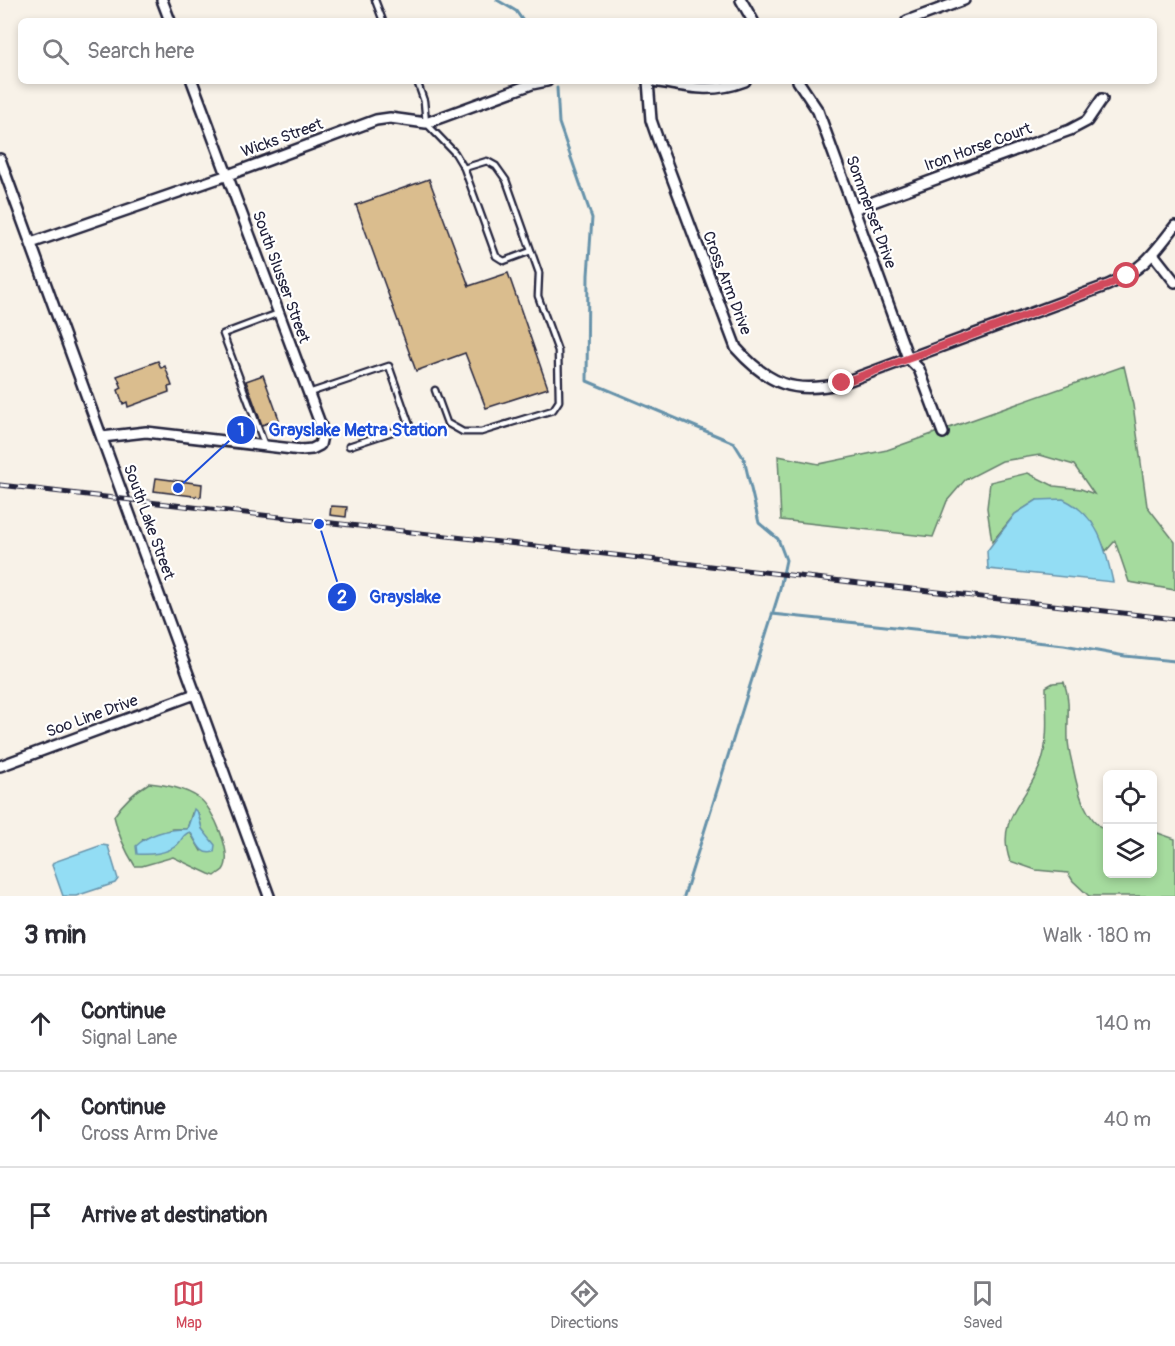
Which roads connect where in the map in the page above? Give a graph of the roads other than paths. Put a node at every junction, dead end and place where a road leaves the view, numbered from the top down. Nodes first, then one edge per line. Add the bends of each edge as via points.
1 (162, 0) edge
2 (375, 0) edge
3 (741, 0) edge
4 (964, 0) edge
5 (169, 18) edge
6 (382, 18) edge
7 (751, 18) edge
8 (915, 18) edge
9 (193, 84) edge
10 (418, 84) edge
11 (532, 84) edge
12 (648, 84) edge
13 (674, 84) edge
14 (735, 84) edge
15 (800, 84) edge
16 (1102, 99) dead end
17 (426, 123) junction
18 (0, 159) edge
19 (464, 168) junction
20 (228, 175) junction
21 (854, 209) junction
22 (1175, 226) edge
23 (31, 243) junction
24 (531, 251) junction
25 (1153, 254) junction
26 (1175, 282) edge
27 (279, 313) junction
28 (908, 358) junction
29 (435, 390) dead end
30 (309, 393) junction
31 (943, 433) dead end
32 (102, 437) junction
33 (265, 446) junction
34 (349, 446) dead end
35 (195, 694) junction
36 (0, 766) edge
37 (269, 896) edge

1 - 5 street
2 - 6 lane
3 - 7 street
4 - 8 street
9 - 20 street, South Slusser Street
10 - 17 lane
11 - 17 street, Wicks Street
12 - 28 street, Cross Arm Drive via 651,120 658,140 728,331 749,363 775,382 805,389 842,383
13 - 14 street via 718,89
15 - 21 street, Sommerset Drive via 818,111
16 - 21 street, Iron Horse Court via 1087,121 1070,130
17 - 19 lane
17 - 20 street, Wicks Street via 376,120
18 - 23 street, South Lake Street
19 - 24 lane via 487,161 496,166 506,180
19 - 24 lane via 496,256 504,261
20 - 23 street, Wicks Street
20 - 27 street, South Slusser Street
21 - 28 street, Sommerset Drive
22 - 25 street, Cross Arm Drive
23 - 32 street, South Lake Street
24 - 29 lane via 539,273 538,296 558,351 559,401 553,410 481,432 463,432 447,423
25 - 26 street
25 - 28 street, Cross Arm Drive via 1135,271 1108,285
27 - 30 street, South Slusser Street
27 - 33 lane via 223,334
28 - 31 street, Sommerset Drive via 919,369
30 - 33 street, South Slusser Street via 321,426 320,445 302,450
30 - 34 lane via 389,366 410,426
32 - 33 street via 146,432
32 - 35 street, South Lake Street
35 - 36 street, Soo Line Drive
35 - 37 street, South Lake Street

